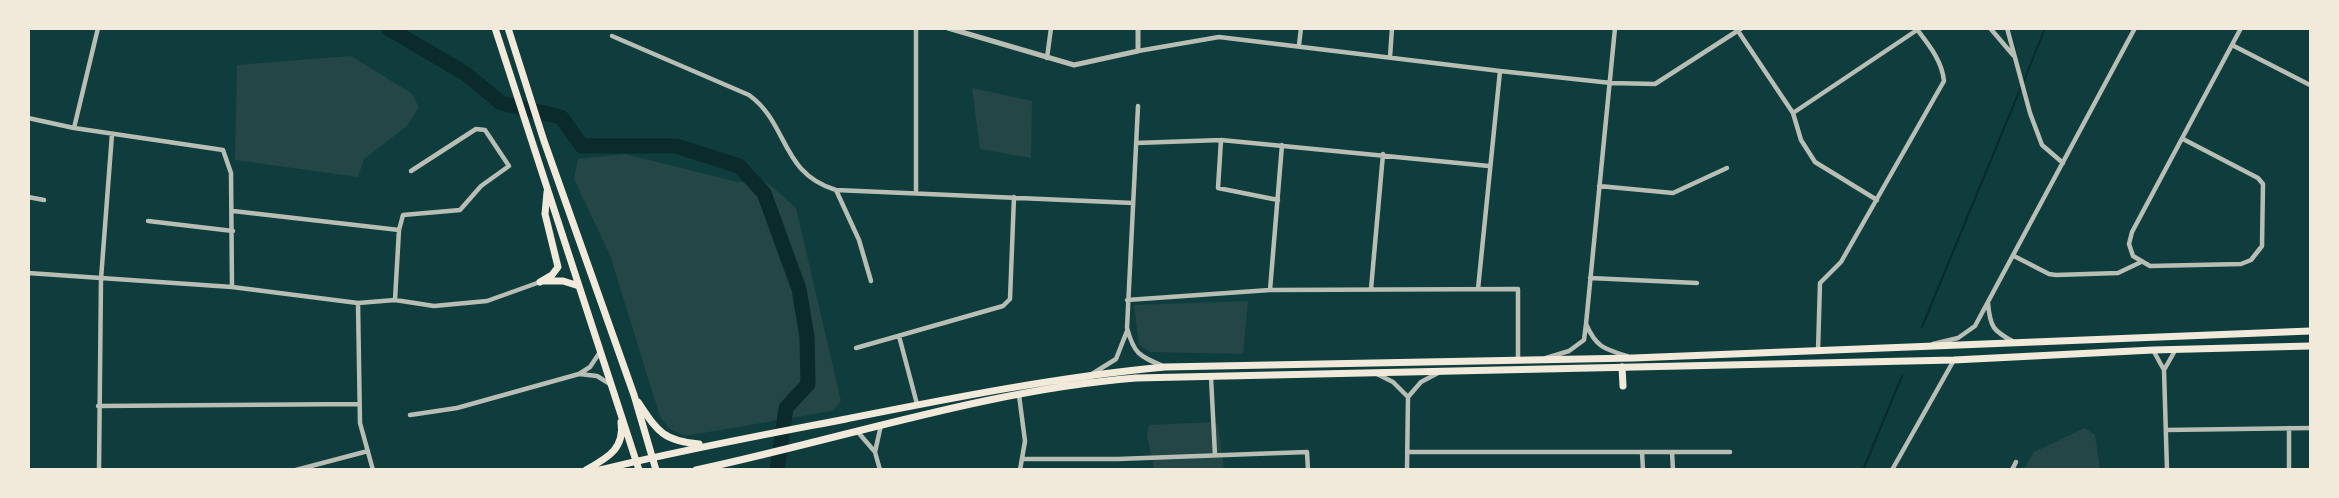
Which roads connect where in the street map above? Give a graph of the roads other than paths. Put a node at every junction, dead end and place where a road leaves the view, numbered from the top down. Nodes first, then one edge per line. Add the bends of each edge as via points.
1 (98, 28) edge
2 (495, 28) edge
3 (508, 28) edge
4 (916, 28) edge
5 (948, 28) edge
6 (1051, 28) edge
7 (1138, 28) edge
8 (1219, 28) edge
9 (1301, 28) edge
10 (1392, 28) edge
11 (1615, 28) edge
12 (1990, 28) edge
13 (2007, 28) edge
14 (2135, 28) edge
15 (2241, 28) edge
16 (1917, 29) edge
17 (1740, 30) edge
18 (612, 36) dead end
19 (1219, 37) junction
20 (1299, 45) junction
21 (2232, 45) junction
22 (1138, 51) junction
23 (1390, 57) junction
24 (2015, 57) junction
25 (1047, 58) junction
26 (1500, 71) junction
27 (1611, 83) junction
28 (2310, 84) edge
29 (1138, 106) dead end
30 (1793, 113) junction
31 (28, 118) edge
32 (74, 128) junction
33 (112, 134) junction
34 (2183, 139) junction
35 (1221, 140) junction
36 (1136, 143) junction
37 (1282, 145) junction
38 (1383, 154) junction
39 (2063, 163) junction
40 (1489, 166) junction
41 (1727, 168) dead end
42 (411, 171) dead end
43 (1599, 186) junction
44 (836, 190) junction
45 (547, 192) junction
46 (916, 193) junction
47 (28, 196) edge
48 (1014, 197) junction
49 (44, 200) dead end
50 (1278, 200) junction
51 (1877, 200) junction
52 (1133, 203) junction
53 (233, 211) junction
54 (148, 221) dead end
55 (399, 230) junction
56 (233, 231) junction
57 (2014, 256) junction
58 (2141, 262) junction
59 (28, 273) edge
60 (1590, 278) junction
61 (101, 279) junction
62 (871, 281) dead end
63 (540, 282) junction
64 (1697, 283) dead end
65 (579, 286) junction
66 (232, 287) junction
67 (1371, 289) junction
68 (1478, 289) junction
69 (1270, 290) junction
70 (394, 300) junction
71 (1127, 300) junction
72 (358, 303) junction
73 (1988, 303) junction
74 (1587, 324) junction
75 (1127, 328) junction
76 (2310, 331) edge
77 (899, 336) junction
78 (2016, 344) junction
79 (2310, 346) edge
80 (1920, 347) junction
81 (856, 348) dead end
82 (2176, 349) junction
83 (2152, 350) junction
84 (601, 351) junction
85 (1818, 351) junction
86 (1633, 358) junction
87 (1518, 360) junction
88 (1540, 360) junction
89 (1954, 360) junction
90 (1622, 367) junction
91 (1165, 368) junction
92 (2164, 370) junction
93 (1440, 372) junction
94 (1375, 373) junction
95 (579, 374) junction
96 (1092, 374) junction
97 (1211, 377) junction
98 (612, 386) junction
99 (1623, 386) dead end
100 (634, 395) junction
101 (1019, 395) junction
102 (1407, 397) junction
103 (617, 399) junction
104 (359, 404) junction
105 (917, 404) junction
106 (98, 406) junction
107 (410, 415) dead end
108 (881, 425) junction
109 (2289, 428) junction
110 (2310, 428) edge
111 (856, 430) junction
112 (2166, 430) junction
113 (707, 444) junction
114 (368, 451) junction
115 (875, 452) junction
116 (1407, 452) junction
117 (1642, 452) junction
118 (1672, 452) junction
119 (1730, 453) dead end
120 (1215, 455) junction
121 (653, 457) junction
122 (1022, 459) junction
123 (636, 461) junction
124 (2016, 462) dead end
125 (704, 468) edge
126 (99, 470) edge
127 (296, 470) edge
128 (373, 470) edge
129 (586, 470) edge
130 (600, 470) edge
131 (639, 470) edge
132 (656, 470) edge
133 (696, 470) edge
134 (880, 470) edge
135 (1020, 470) edge
136 (1308, 470) edge
137 (1407, 470) edge
138 (1643, 470) edge
139 (1673, 470) edge
140 (1892, 470) edge
141 (2012, 470) edge
142 (2167, 470) edge
143 (2289, 470) edge

1 - 32 street
2 - 45 main road
3 - 100 main road
4 - 46 street
5 - 25 street
6 - 25 street
7 - 22 street
8 - 19 street
9 - 20 street
10 - 23 street
11 - 27 street
12 - 24 street
13 - 24 street
14 - 39 street
15 - 21 street
16 - 30 street
16 - 51 street via 1933,51 1944,81
17 - 27 street via 1655,84
17 - 30 street
18 - 44 street via 749,95 775,126 805,175
19 - 20 street
19 - 22 street
20 - 23 street
21 - 28 street
21 - 34 street
22 - 25 street via 1074,64
23 - 26 street
24 - 39 street via 2042,145
26 - 27 street
26 - 40 street
27 - 43 street
29 - 36 street
30 - 51 street via 1801,140 1815,162
31 - 32 street
32 - 33 street
33 - 53 street via 223,150 231,173
33 - 61 street
34 - 58 street via 2132,232 2129,244 2133,256
34 - 58 street via 2263,184 2262,246 2252,260 2241,264 2150,266
35 - 36 street
35 - 37 street
35 - 50 street via 1218,188
36 - 52 street
37 - 38 street
37 - 50 street
38 - 40 street
38 - 67 street
39 - 57 street
40 - 68 street
41 - 43 street via 1673,193
42 - 55 street via 476,129 485,130 509,166 481,186 460,210 406,213
43 - 60 street
44 - 46 street
44 - 62 street via 859,240
45 - 63 main road via 545,214 558,267
45 - 65 main road
46 - 48 street
47 - 49 street
48 - 52 street
48 - 77 street via 1010,299 1003,306
50 - 69 street
51 - 85 street via 1841,262 1820,283
52 - 71 street
53 - 55 street
53 - 56 street
54 - 56 street
55 - 70 street
56 - 66 street
57 - 58 street via 2056,275 2118,273
57 - 73 street
59 - 61 street
60 - 64 street
60 - 74 street
61 - 66 street
61 - 106 street
63 - 65 main road via 563,281
63 - 70 street via 487,301 460,305
65 - 84 main road
66 - 72 street
67 - 68 street
67 - 69 street
68 - 87 street via 1518,289
69 - 71 street
70 - 72 street
71 - 75 street
72 - 104 street
73 - 78 street via 1990,323
73 - 80 street via 1975,326 1958,338
74 - 86 street via 1594,341
74 - 88 street via 1584,340 1569,351
75 - 91 street via 1133,349
75 - 96 street via 1116,359
76 - 78 main road
77 - 81 street
77 - 105 street
78 - 80 main road
79 - 82 main road
80 - 85 main road
82 - 83 main road
82 - 92 street
83 - 89 main road
83 - 92 street
84 - 95 street via 590,367
84 - 98 main road
85 - 86 main road
86 - 88 main road
87 - 88 main road
87 - 91 main road
89 - 90 main road
89 - 140 street
90 - 93 main road
90 - 99 main road
91 - 96 main road
92 - 112 street
93 - 94 main road
93 - 102 street via 1421,382
94 - 97 main road
94 - 102 street via 1393,382
95 - 98 street via 597,376
95 - 107 street via 457,408
96 - 105 main road
97 - 101 main road via 1102,381
97 - 120 street
98 - 103 main road
100 - 113 main road via 660,433 684,443
100 - 121 main road
101 - 108 main road
101 - 122 street via 1025,423
102 - 116 street
103 - 123 main road
103 - 129 main road via 622,428 618,447
104 - 106 street
104 - 114 street
105 - 113 main road
106 - 126 street
108 - 111 main road
108 - 115 street
109 - 110 street
109 - 112 street
109 - 143 street
111 - 115 street
111 - 125 main road
112 - 142 street
113 - 121 main road
114 - 127 street
114 - 128 street
115 - 134 street
116 - 117 street
116 - 137 street
117 - 118 street
117 - 138 street
118 - 119 street
118 - 139 street
120 - 122 street
120 - 136 street via 1307,452
121 - 123 main road
121 - 132 main road
122 - 135 street
123 - 130 main road
123 - 131 main road
124 - 141 street
125 - 133 main road

